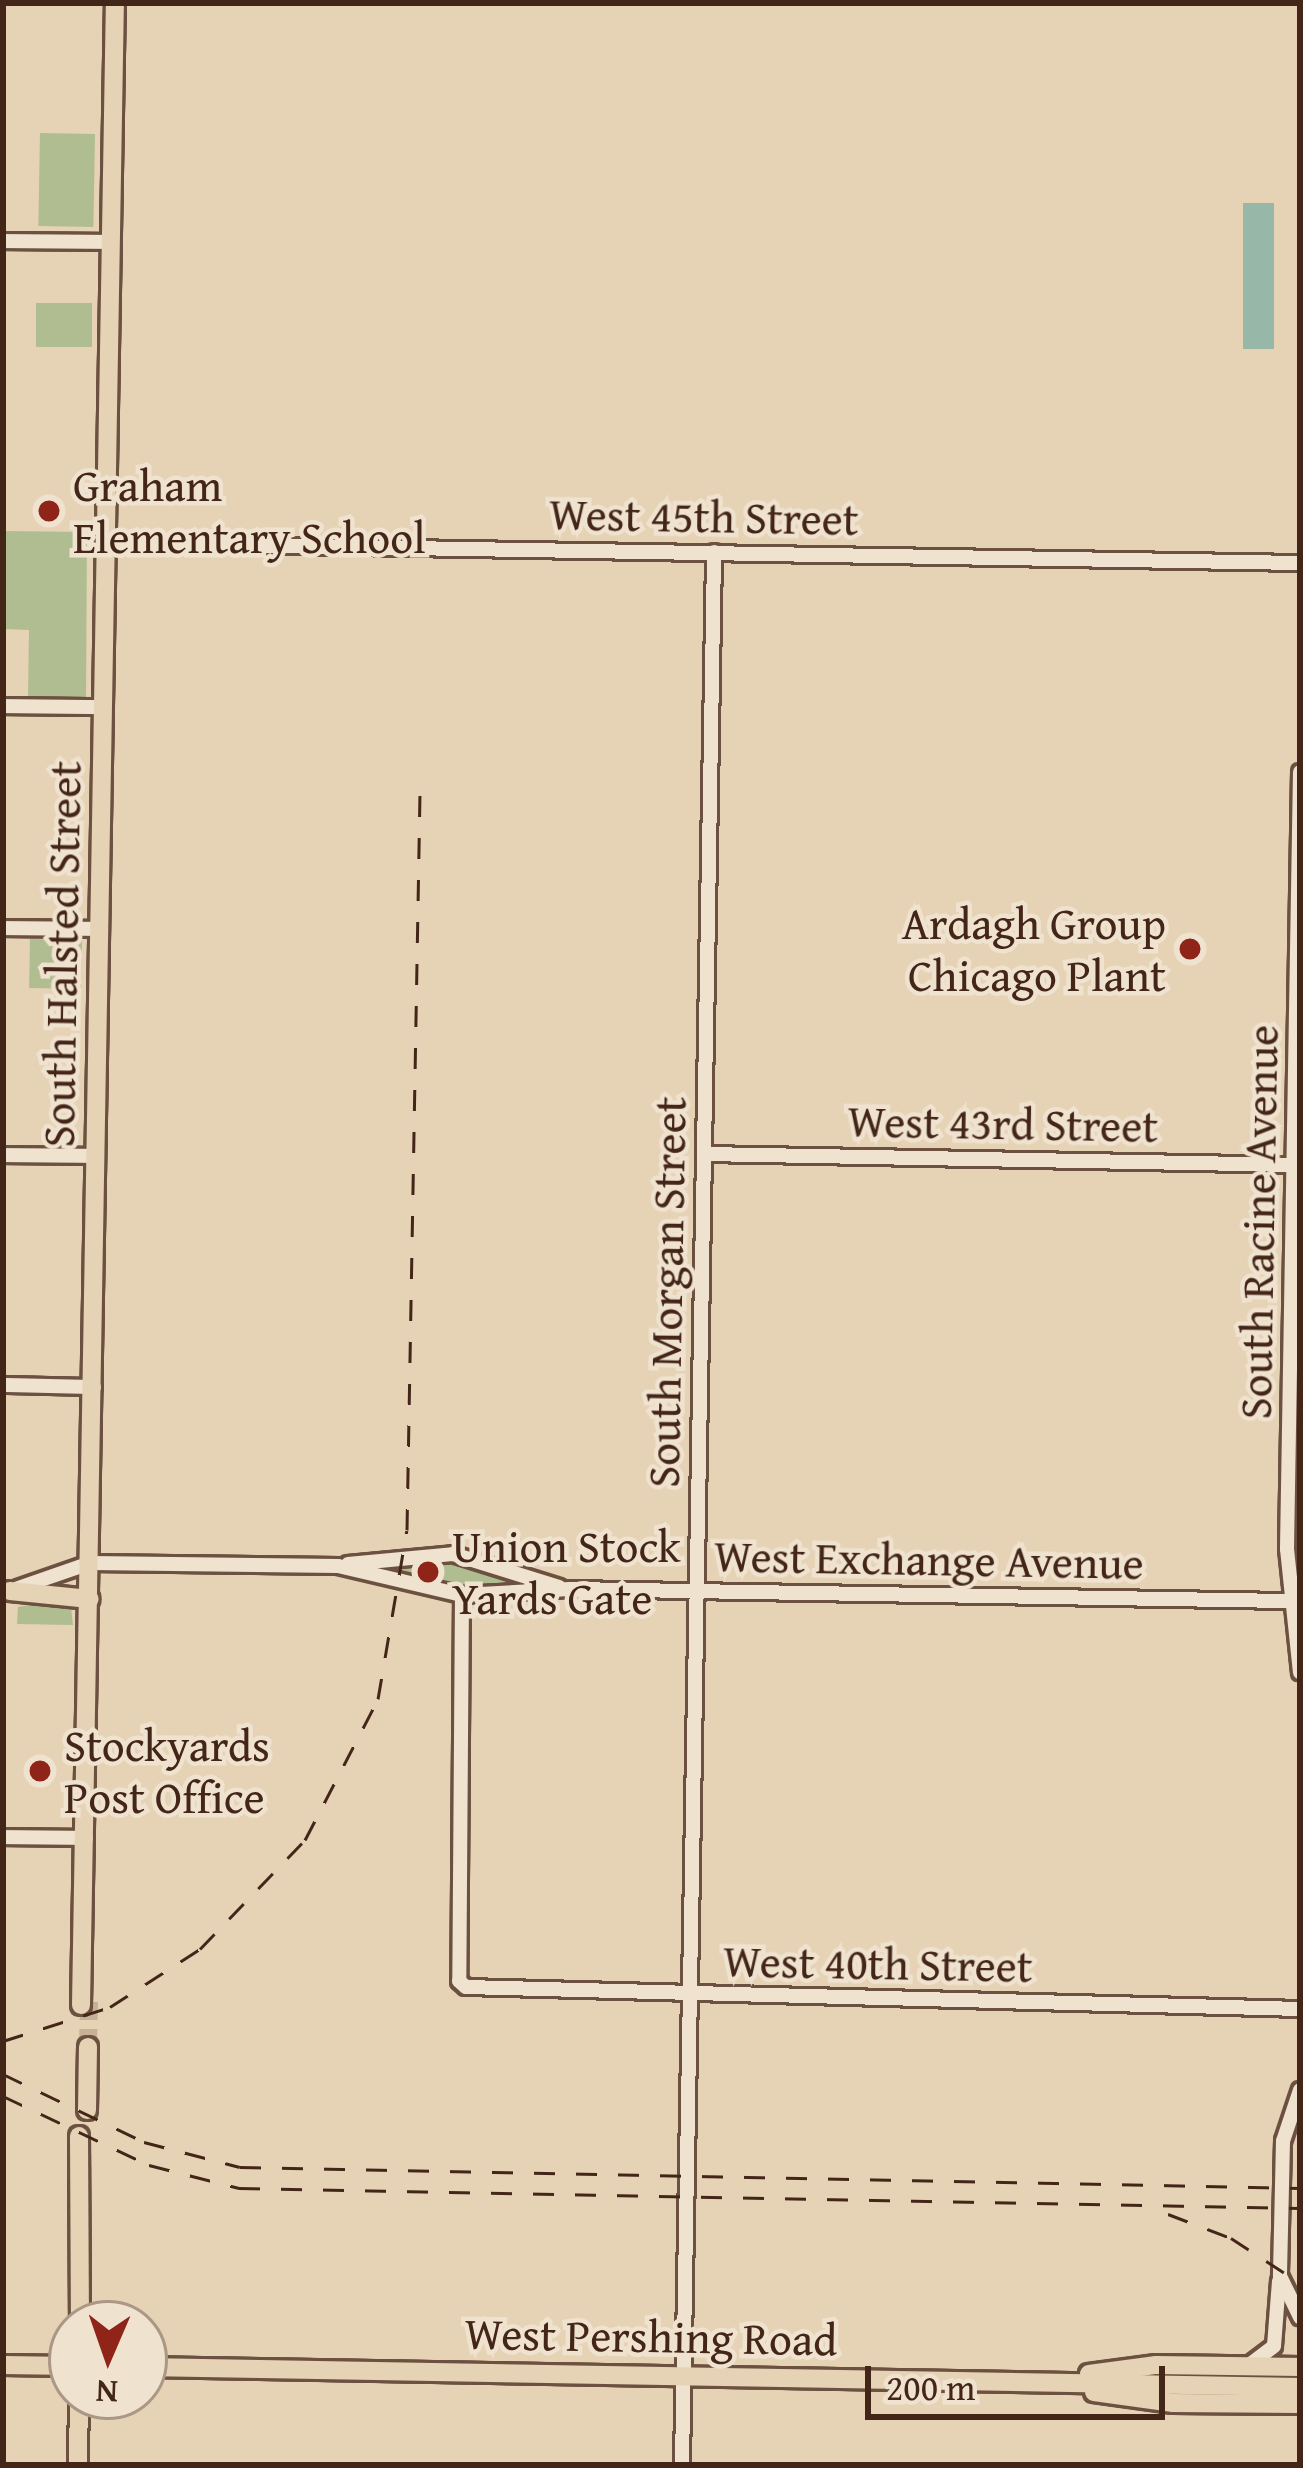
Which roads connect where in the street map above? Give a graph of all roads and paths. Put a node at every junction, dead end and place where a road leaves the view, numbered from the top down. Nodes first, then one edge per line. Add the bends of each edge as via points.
1 (115, 3) edge
2 (3, 241) edge
3 (112, 242) junction
4 (107, 543) junction
5 (714, 552) junction
6 (1300, 562) edge
7 (3, 706) edge
8 (104, 707) junction
9 (1300, 772) edge
10 (3, 928) edge
11 (101, 929) junction
12 (704, 1154) junction
13 (3, 1155) edge
14 (97, 1156) junction
15 (1297, 1165) edge
16 (1296, 1372) edge
17 (3, 1385) edge
18 (94, 1387) junction
19 (90, 1563) junction
20 (338, 1566) junction
21 (570, 1589) junction
22 (6, 1592) edge
23 (698, 1592) junction
24 (462, 1595) junction
25 (90, 1599) junction
26 (1288, 1600) junction
27 (1300, 1672) edge
28 (3, 1837) edge
29 (86, 1838) junction
30 (690, 1996) junction
31 (85, 2003) tunnel mouth
32 (1300, 2009) edge
33 (84, 2049) tunnel mouth
34 (1300, 2090) edge
35 (83, 2108) dead end
36 (83, 2138) dead end
37 (1280, 2276) junction
38 (80, 2300) edge
39 (1300, 2317) edge
40 (3, 2365) edge
41 (48, 2366) edge
42 (1246, 2366) junction
43 (168, 2367) edge
44 (1300, 2367) edge
45 (683, 2375) junction
46 (1018, 2381) junction
47 (1294, 2387) edge
48 (1300, 2404) edge
49 (79, 2420) edge
50 (78, 2465) edge
51 (682, 2465) edge

1 - 3 main road, South Halsted Street
2 - 3 street
3 - 4 main road, South Halsted Street
4 - 5 street, West 45th Street
4 - 8 main road, South Halsted Street
5 - 6 street, West 45th Street
5 - 12 street, South Morgan Street
7 - 8 street
8 - 11 main road, South Halsted Street
9 - 15 street, South Racine Avenue
10 - 11 street
11 - 14 main road, South Halsted Street
12 - 15 street, West 43rd Street
12 - 23 street, South Morgan Street
13 - 14 street
14 - 18 main road, South Halsted Street
15 - 16 street, South Racine Avenue
16 - 26 street, South Racine Avenue
17 - 18 street
18 - 19 main road, South Halsted Street
19 - 20 street, West Exchange Avenue
19 - 22 street, West Exchange Avenue
19 - 25 main road, South Halsted Street
20 - 21 street, West Exchange Avenue via 453,1554
20 - 24 street, West Exchange Avenue
21 - 23 street, West Exchange Avenue
21 - 24 street, West Exchange Avenue
22 - 25 main road
23 - 26 street, West Exchange Avenue
23 - 30 street, South Morgan Street
24 - 30 street, West 40th Street via 459,1981 477,1993
25 - 29 main road, South Halsted Street
26 - 27 street, South Racine Avenue
28 - 29 street
29 - 31 main road, South Halsted Street
30 - 32 street, West 40th Street
30 - 45 street, South Morgan Street
33 - 35 main road
34 - 37 street via 1283,2141
36 - 38 main road
37 - 39 street
37 - 42 street via 1274,2347
40 - 41 main road
42 - 44 main road
42 - 46 main road via 1156,2365
43 - 45 main road, West Pershing Road
45 - 46 main road, West Pershing Road
45 - 51 street, South Morgan Street
46 - 47 main road, West Pershing Road
46 - 48 main road via 1173,2403
49 - 50 main road

